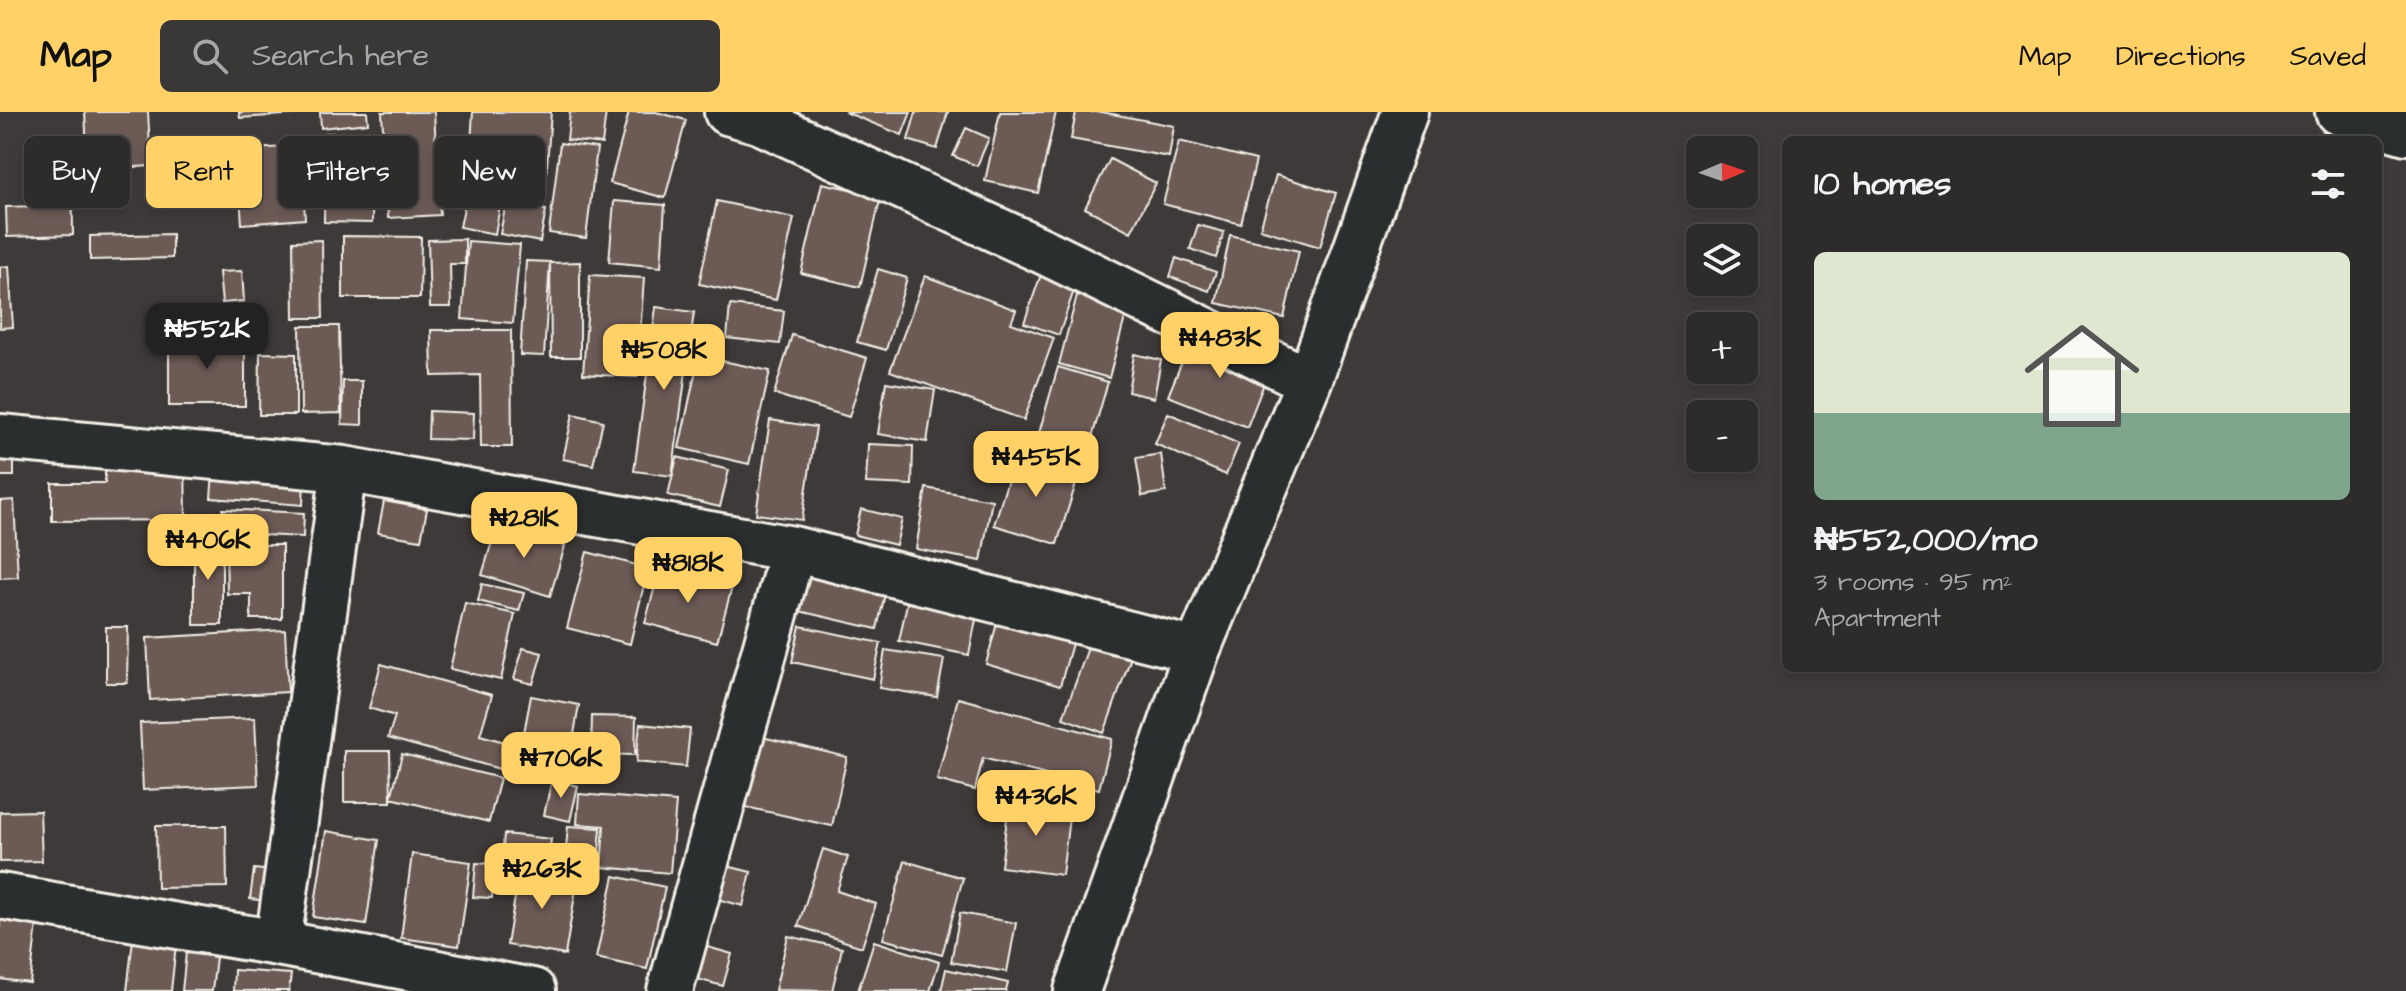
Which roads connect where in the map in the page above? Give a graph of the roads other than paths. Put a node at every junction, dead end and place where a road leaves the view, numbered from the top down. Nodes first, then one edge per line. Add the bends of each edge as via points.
1 (727, 112) edge
2 (1405, 112) edge
3 (2338, 112) edge
4 (2406, 132) edge
5 (1309, 381) junction
6 (0, 437) edge
7 (344, 469) junction
8 (793, 549) junction
9 (1197, 651) junction
10 (0, 896) edge
11 (278, 943) junction
12 (533, 991) edge
13 (670, 991) edge
14 (1077, 991) edge

1 - 5 street via 759,121 1031,245
2 - 5 street
3 - 4 street
5 - 9 street
6 - 7 street
7 - 8 street
7 - 11 street
8 - 9 street
8 - 13 street
9 - 14 street
10 - 11 street
11 - 12 street

